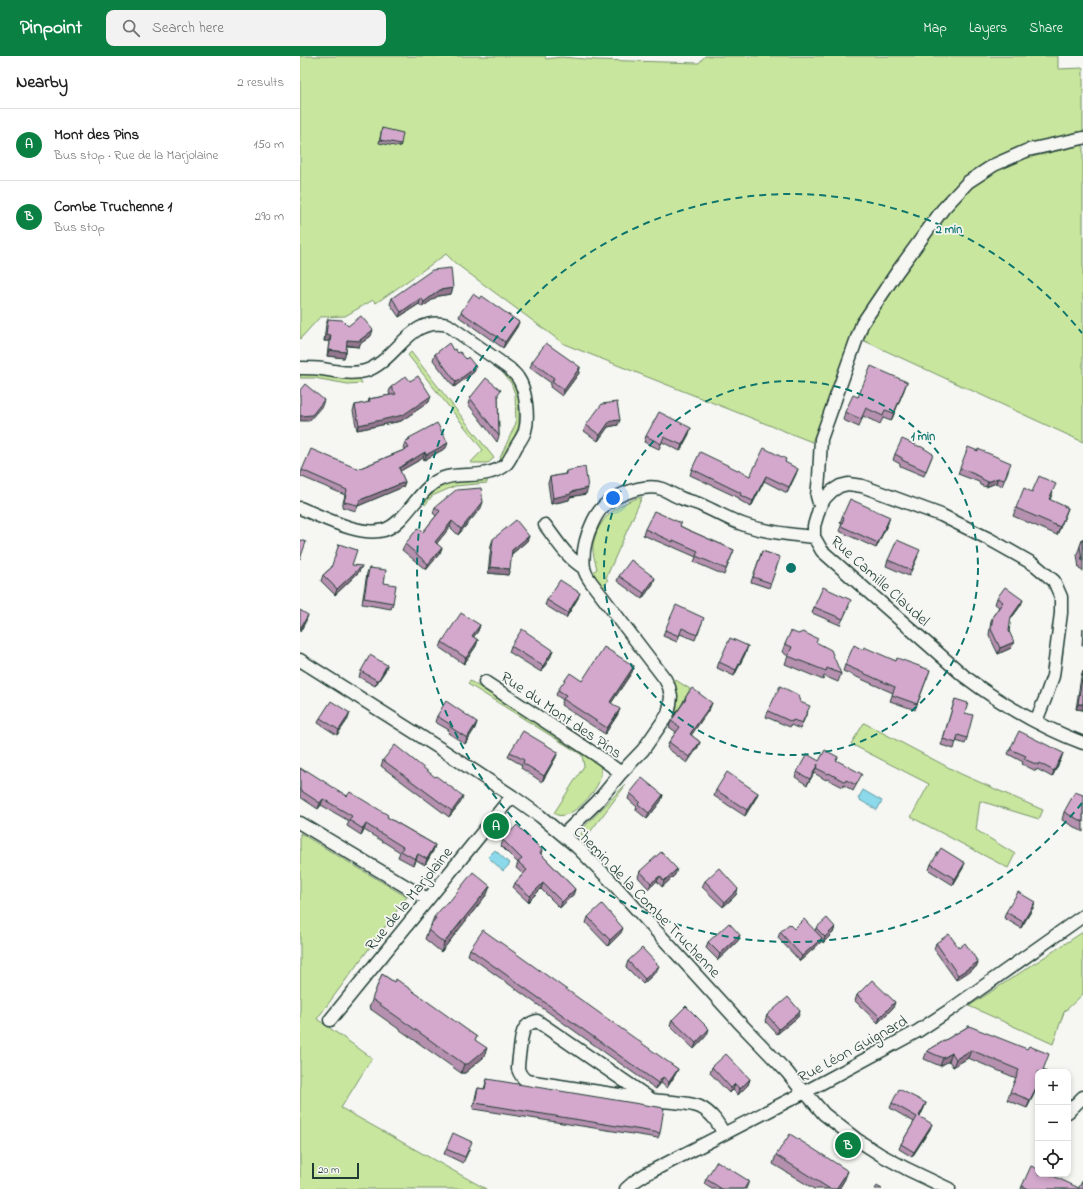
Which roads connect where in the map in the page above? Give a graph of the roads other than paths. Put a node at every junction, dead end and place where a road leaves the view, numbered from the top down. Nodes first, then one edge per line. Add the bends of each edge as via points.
1 (1083, 138) edge
2 (300, 368) edge
3 (820, 506) junction
4 (300, 508) edge
5 (545, 525) dead end
6 (814, 536) junction
7 (584, 568) junction
8 (300, 660) edge
9 (485, 682) dead end
10 (1036, 722) junction
11 (1083, 743) edge
12 (621, 773) junction
13 (512, 796) junction
14 (300, 823) edge
15 (563, 835) junction
16 (428, 899) junction
17 (1083, 916) edge
18 (330, 1020) dead end
19 (805, 1092) junction
20 (1083, 1097) edge
21 (652, 1100) junction
22 (1071, 1109) edge
23 (724, 1134) junction
24 (626, 1189) edge
25 (949, 1189) edge

1 - 3 street via 1028,150 994,165 968,182 943,209 897,272 862,324 821,439 817,496
2 - 4 street via 350,373 366,370 381,363 416,330 434,324 448,325 514,373 522,388 527,417 524,432 507,464 490,473 454,475 434,482 400,520 385,530 354,529
3 - 6 street, Rue Camille Claudel
3 - 10 street, Rue Camille Claudel via 825,498 840,486 862,486 941,515 1035,565 1054,581 1061,597 1053,676
5 - 7 street, Rue du Mont des Pins via 567,554
6 - 7 street via 755,528 661,489 644,488 629,491 610,500 596,516 588,533
6 - 10 street, Rue Camille Claudel via 822,551 964,676
7 - 12 street, Rue du Mont des Pins via 591,582 665,679 671,696 668,714 643,750
8 - 13 street, Chemin de la Combe Truchenne
9 - 12 street, Rue du Mont des Pins
10 - 11 street, Rue Camille Claudel
12 - 15 street, Rue du Mont des Pins via 597,802
13 - 15 street, Chemin de la Combe Truchenne
13 - 16 street, Rue de la Marjolaine
14 - 16 street
15 - 19 street, Chemin de la Combe Truchenne via 609,879
16 - 18 street, Rue de la Marjolaine
17 - 19 street, Rue Léon Guignard via 918,1031
19 - 23 street, Rue Léon Guignard
19 - 25 street, Chemin de la Combe Truchenne via 824,1114 856,1139 900,1166
20 - 22 street
21 - 21 street via 527,1081 519,1074 518,1069 524,1028 537,1021
21 - 23 street via 695,1105 718,1122
23 - 24 street, Rue Léon Guignard via 646,1174

